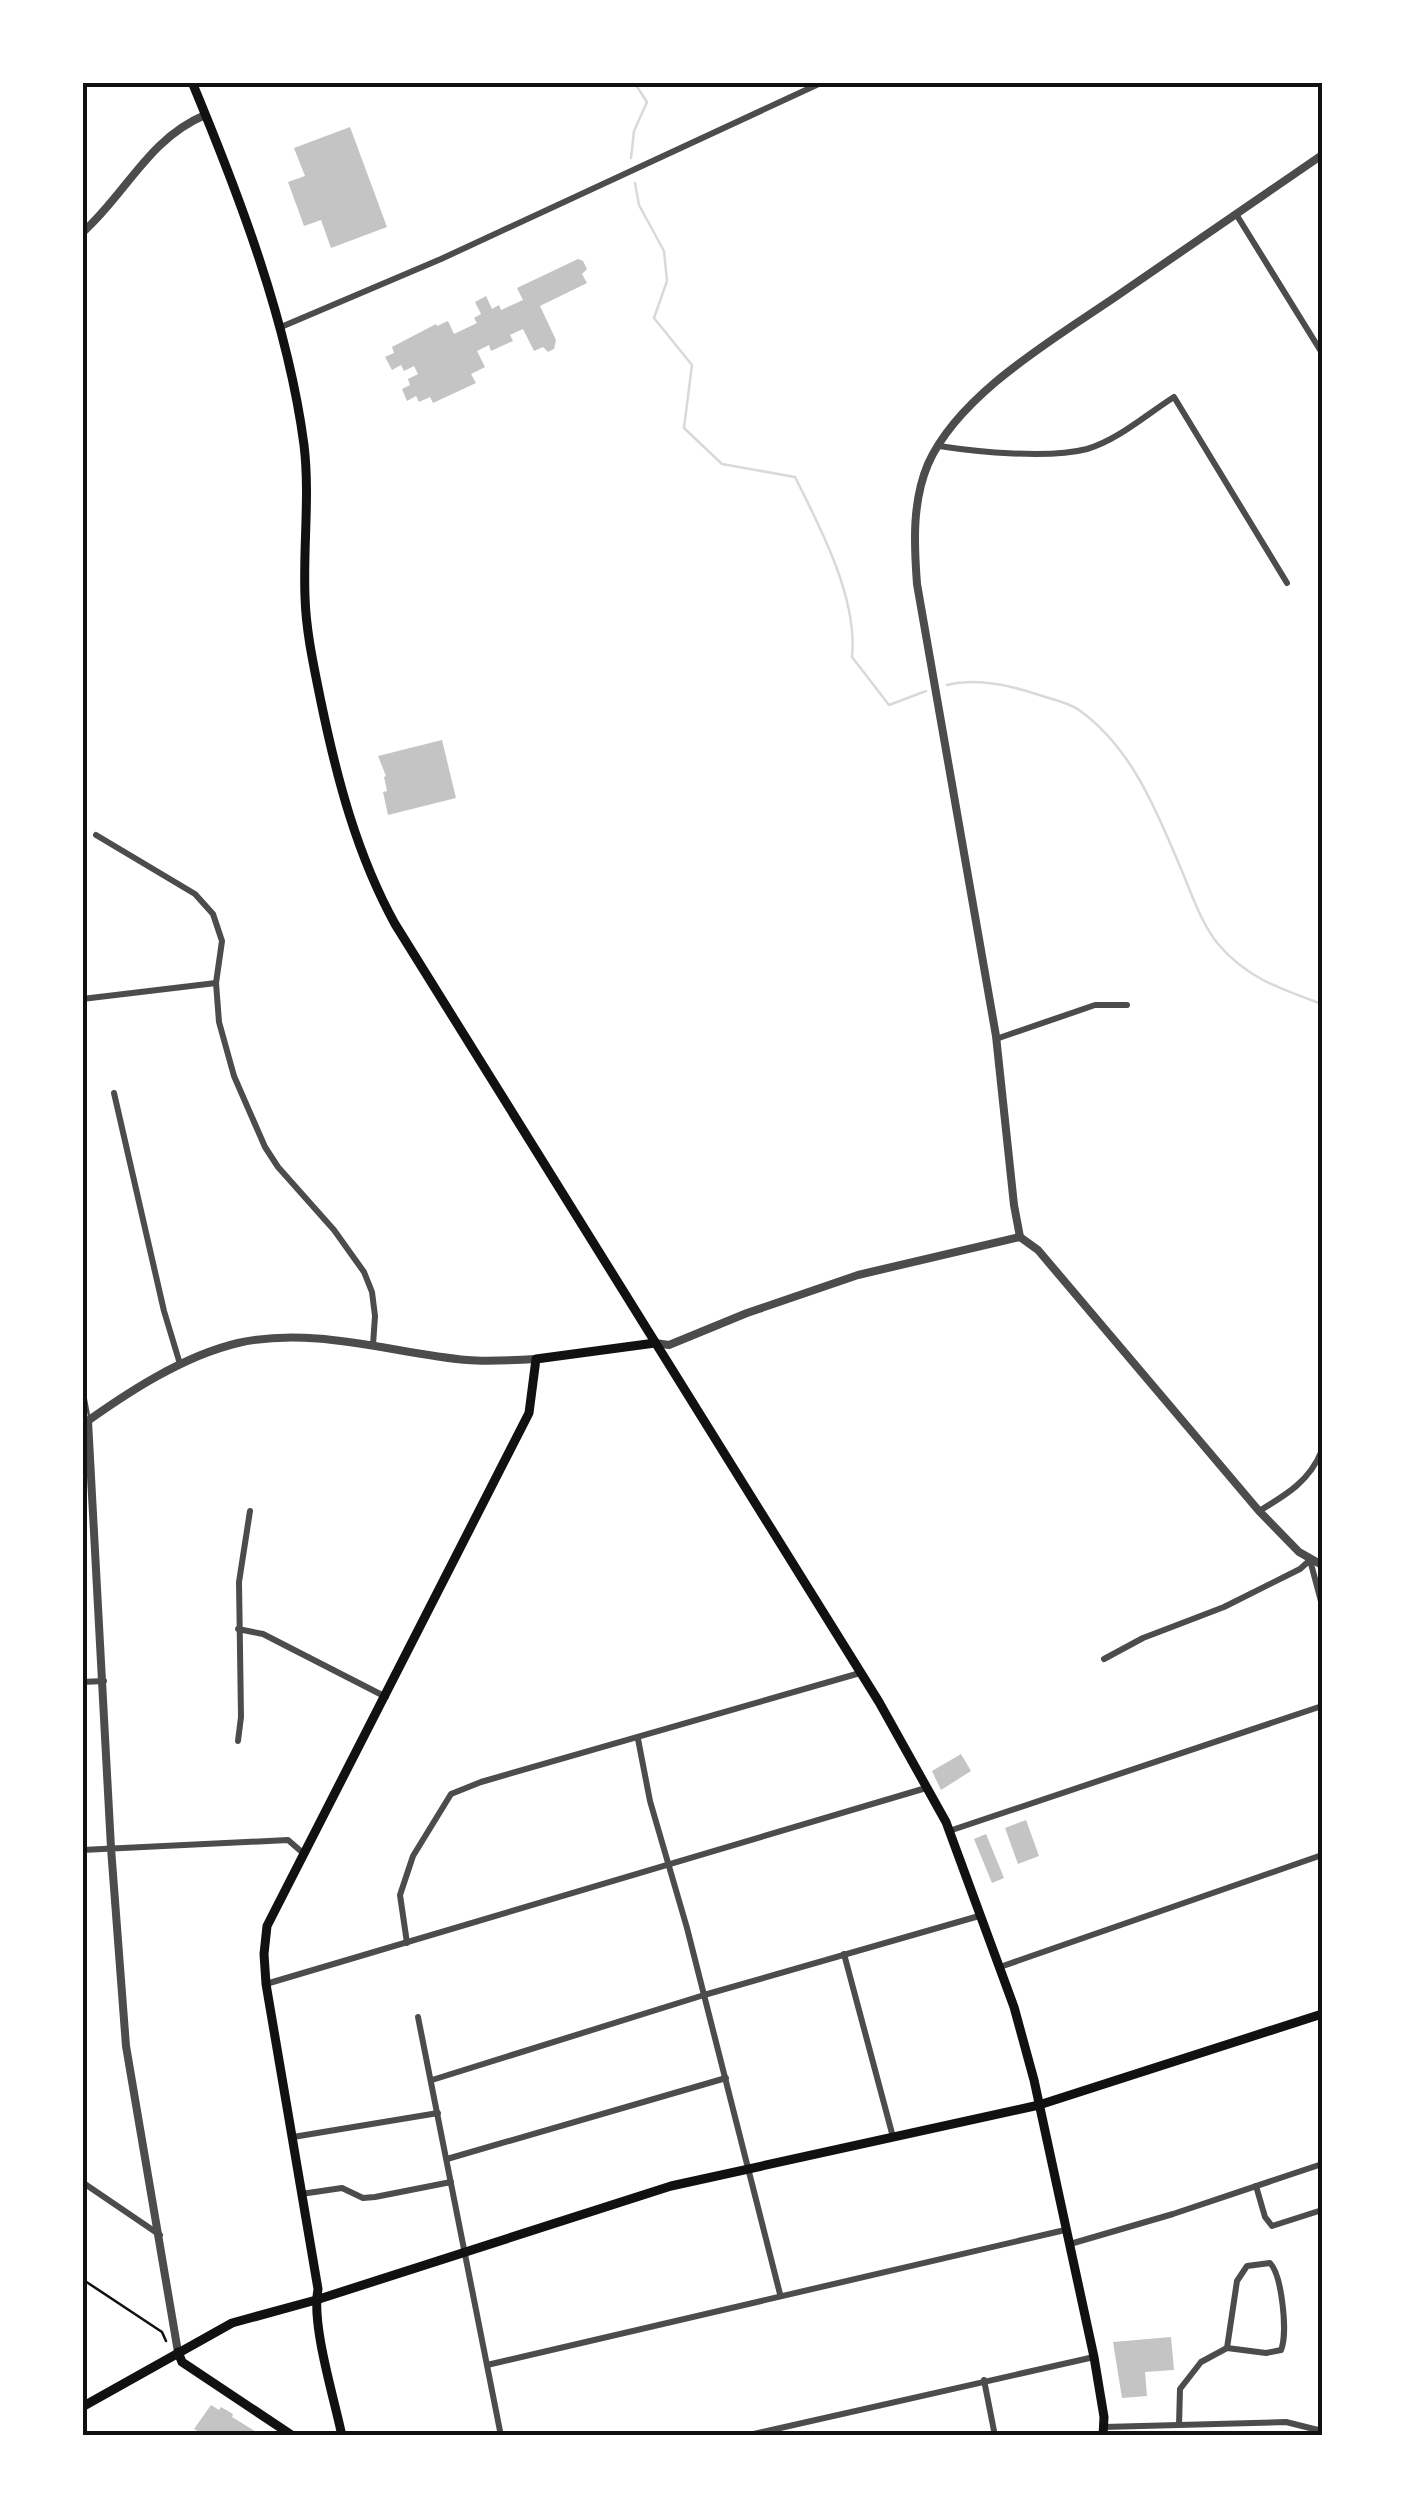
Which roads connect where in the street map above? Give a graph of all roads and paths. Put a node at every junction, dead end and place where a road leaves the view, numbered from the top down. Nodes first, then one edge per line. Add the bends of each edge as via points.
1 (192, 82) edge
2 (822, 82) edge
3 (205, 116) junction
4 (1322, 155) edge
5 (1235, 213) junction
6 (82, 233) edge
7 (281, 327) junction
8 (1322, 353) edge
9 (939, 446) junction
10 (1287, 583) dead end
11 (96, 835) dead end
12 (216, 983) junction
13 (82, 1000) edge
14 (1127, 1005) dead end
15 (996, 1039) junction
16 (114, 1092) dead end
17 (1020, 1238) junction
18 (655, 1343) junction
19 (373, 1345) junction
20 (536, 1359) junction
21 (181, 1366) junction
22 (82, 1378) edge
23 (86, 1423) edge
24 (1322, 1450) edge
25 (1259, 1510) junction
26 (250, 1511) dead end
27 (1310, 1560) junction
28 (1322, 1565) edge
29 (1322, 1604) edge
30 (238, 1629) junction
31 (1104, 1659) dead end
32 (860, 1673) junction
33 (104, 1681) junction
34 (82, 1682) edge
35 (386, 1697) junction
36 (1322, 1706) edge
37 (638, 1739) junction
38 (238, 1741) dead end
39 (927, 1787) junction
40 (949, 1831) junction
41 (112, 1848) junction
42 (82, 1850) edge
43 (304, 1854) junction
44 (1322, 1855) edge
45 (668, 1865) junction
46 (979, 1916) junction
47 (406, 1943) junction
48 (844, 1954) junction
49 (1000, 1968) junction
50 (266, 1984) junction
51 (704, 1996) junction
52 (1322, 2014) edge
53 (418, 2017) dead end
54 (726, 2078) junction
55 (432, 2080) junction
56 (1039, 2105) junction
57 (438, 2113) junction
58 (894, 2136) junction
59 (291, 2138) junction
60 (447, 2159) junction
61 (1322, 2164) edge
62 (748, 2169) junction
63 (82, 2182) edge
64 (451, 2182) junction
65 (1256, 2186) junction
66 (302, 2194) junction
67 (1322, 2210) edge
68 (1066, 2230) junction
69 (160, 2236) junction
70 (1068, 2245) junction
71 (464, 2250) junction
72 (82, 2279) edge
73 (780, 2294) junction
74 (316, 2300) junction
75 (1228, 2348) junction
76 (174, 2349) junction
77 (1094, 2357) junction
78 (488, 2365) junction
79 (984, 2380) junction
80 (82, 2408) edge
81 (1226, 2424) junction
82 (1179, 2425) junction
83 (1104, 2431) edge
84 (1322, 2431) edge
85 (294, 2436) edge
86 (342, 2436) edge
87 (501, 2436) edge
88 (746, 2436) edge
89 (995, 2436) edge
90 (1227, 2436) edge

1 - 3 main road
2 - 7 street
3 - 6 street via 158,144
3 - 7 main road
4 - 5 street
5 - 8 street
5 - 9 street via 1000,380
7 - 18 main road via 304,448 307,622 352,826 395,924
9 - 10 street via 1064,453 1089,448 1174,396
9 - 15 street via 918,499 918,584
11 - 12 street via 206,903 222,942
12 - 13 street
12 - 19 street via 223,1043 252,1119 278,1167 364,1272 376,1316
14 - 15 street via 1095,1006
15 - 17 street
16 - 21 street
17 - 18 street via 858,1275 670,1344
17 - 25 street via 1038,1250
18 - 20 main road
18 - 32 main road
19 - 20 street via 465,1360
19 - 21 street via 254,1341
20 - 35 main road via 528,1413
21 - 23 street
22 - 23 lane
23 - 33 street
24 - 25 street via 1308,1476
25 - 27 street
26 - 30 street
27 - 28 street
27 - 29 street
27 - 31 street
30 - 35 street via 263,1634
30 - 38 street
32 - 37 street
32 - 39 main road
33 - 34 street
33 - 41 street
35 - 43 main road
36 - 40 street
37 - 45 street
37 - 47 street via 452,1794 403,1878
39 - 40 main road
39 - 45 street
40 - 46 main road
41 - 42 street
41 - 43 street via 288,1840
41 - 69 street via 126,2046
43 - 50 main road via 267,1926
44 - 49 street
45 - 47 street
45 - 51 street
46 - 48 street
46 - 49 main road
47 - 50 street
48 - 51 street
48 - 58 street
49 - 56 main road
50 - 59 main road
51 - 54 street
51 - 55 street
52 - 56 main road
53 - 55 street
54 - 60 street
54 - 62 street
55 - 57 street
56 - 58 main road
56 - 68 main road
57 - 59 street
57 - 60 street
58 - 62 main road
59 - 66 main road
60 - 64 street
61 - 65 street
62 - 71 main road
62 - 73 street
63 - 69 street
64 - 66 street via 376,2197 342,2188
64 - 71 street
65 - 67 street via 1272,2226
65 - 70 street
66 - 74 main road
68 - 70 main road
68 - 73 street
69 - 76 street
70 - 77 main road
71 - 74 main road
71 - 78 street
72 - 76 path via 162,2332
73 - 78 street
74 - 76 main road via 232,2322
74 - 86 main road
75 - 75 street via 1237,2281 1246,2266 1270,2263 1276,2268 1284,2342 1266,2353
75 - 82 street via 1202,2362 1180,2389
76 - 80 main road
76 - 85 main road via 182,2362
77 - 79 street
77 - 83 main road
78 - 87 street
79 - 88 street
79 - 89 street
81 - 82 street
81 - 84 street via 1286,2422
81 - 90 street
82 - 83 street

